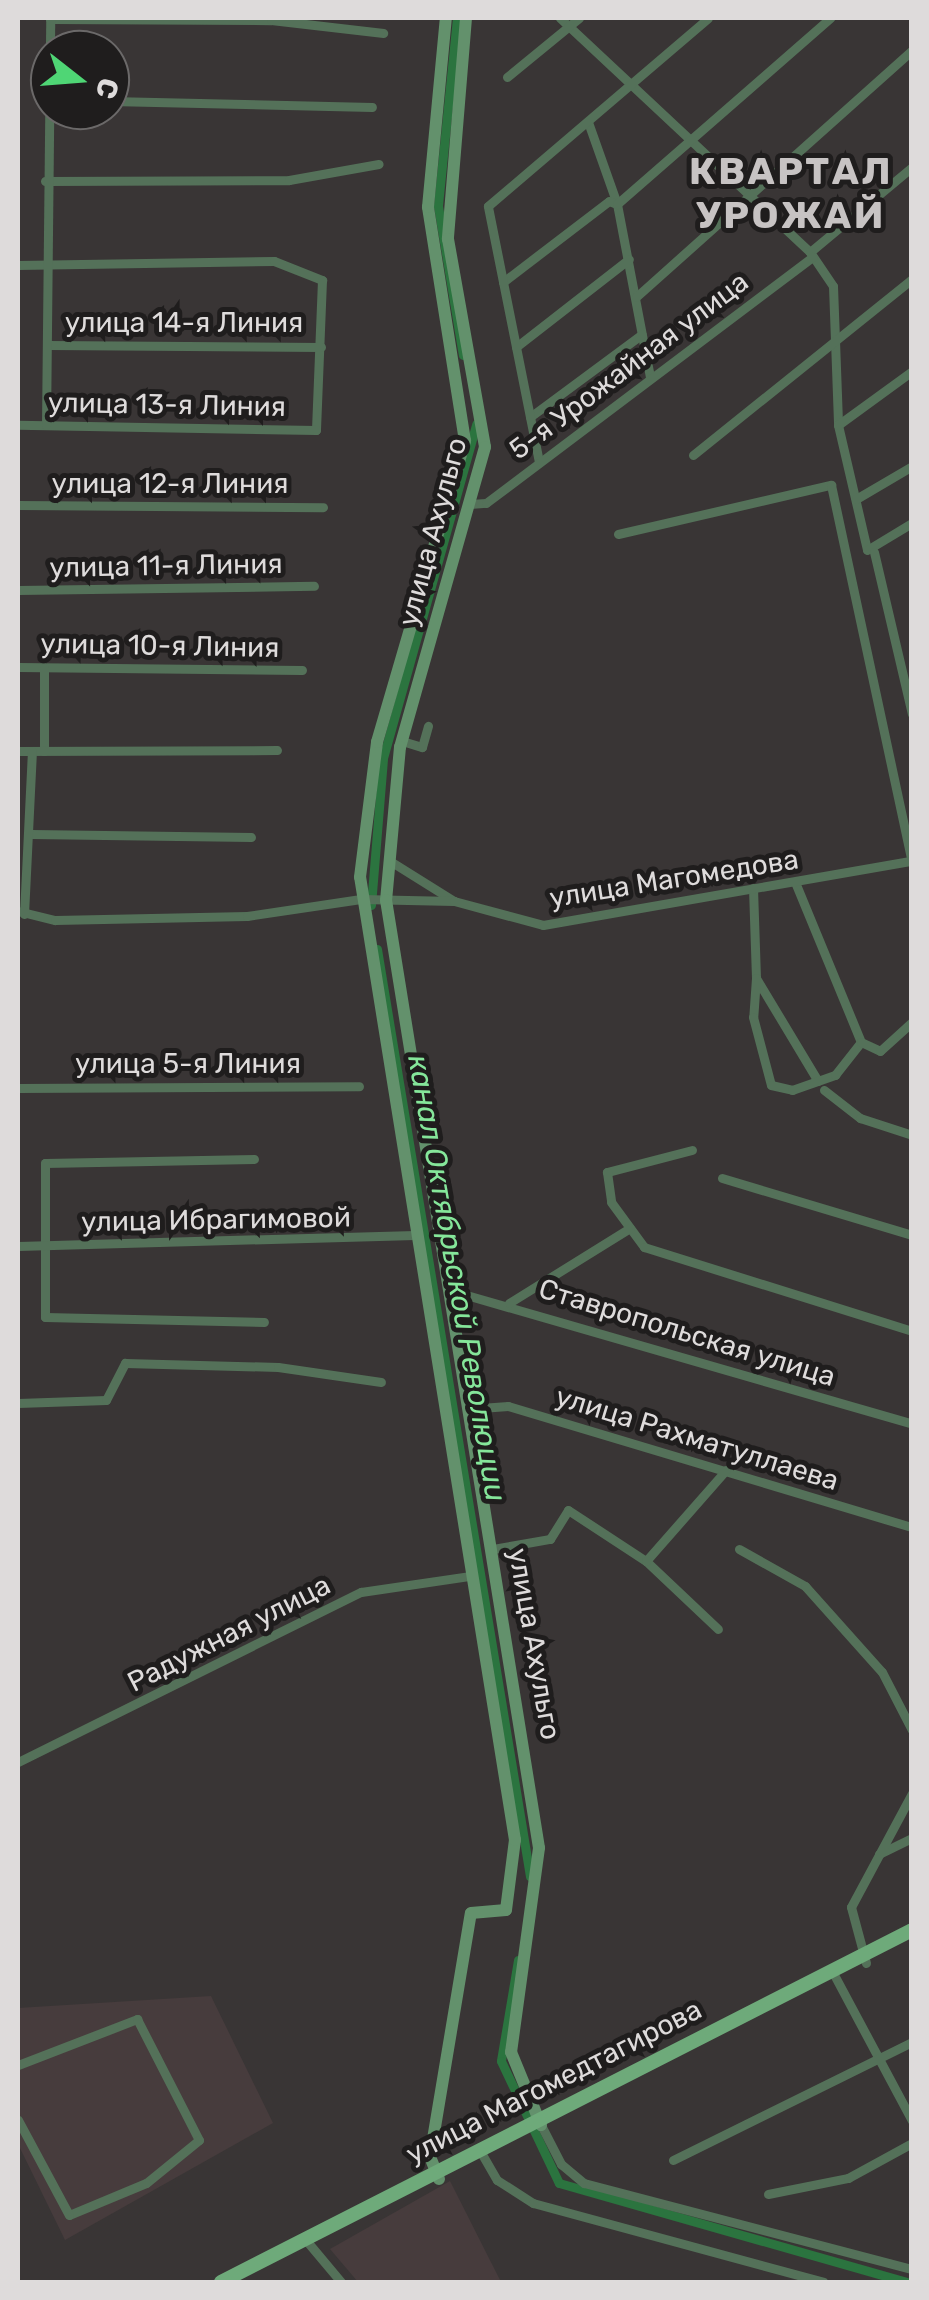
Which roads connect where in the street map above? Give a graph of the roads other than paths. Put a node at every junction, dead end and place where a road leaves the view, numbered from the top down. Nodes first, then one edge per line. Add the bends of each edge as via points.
1 (50, 18) edge
2 (446, 18) edge
3 (466, 18) edge
4 (560, 18) edge
5 (580, 18) edge
6 (708, 18) edge
7 (830, 18) edge
8 (570, 26) junction
9 (383, 33) dead end
10 (912, 50) edge
11 (508, 77) dead end
12 (634, 81) junction
13 (130, 101) edge
14 (372, 107) dead end
15 (588, 122) junction
16 (47, 130) edge
17 (690, 134) junction
18 (379, 164) dead end
19 (912, 167) edge
20 (45, 181) junction
21 (752, 196) junction
22 (617, 204) junction
23 (811, 254) junction
24 (628, 260) junction
25 (18, 265) edge
26 (46, 265) junction
27 (912, 280) edge
28 (504, 282) junction
29 (636, 298) junction
30 (642, 334) junction
31 (835, 341) junction
32 (48, 345) junction
33 (516, 346) junction
34 (321, 347) junction
35 (912, 371) edge
36 (650, 377) junction
37 (530, 418) junction
38 (46, 425) junction
39 (838, 425) junction
40 (18, 426) edge
41 (693, 455) dead end
42 (539, 462) junction
43 (912, 466) edge
44 (856, 500) junction
45 (470, 504) junction
46 (18, 505) edge
47 (322, 507) dead end
48 (912, 523) edge
49 (618, 534) dead end
50 (870, 551) junction
51 (314, 586) dead end
52 (18, 590) edge
53 (18, 668) edge
54 (44, 668) junction
55 (302, 670) dead end
56 (912, 714) edge
57 (428, 726) dead end
58 (402, 741) junction
59 (278, 750) dead end
60 (18, 751) edge
61 (32, 751) junction
62 (44, 751) junction
63 (31, 834) junction
64 (251, 836) dead end
65 (387, 857) junction
66 (911, 862) edge
67 (795, 882) junction
68 (753, 888) junction
69 (360, 900) junction
70 (384, 900) junction
71 (454, 901) junction
72 (21, 913) edge
73 (756, 978) junction
74 (912, 1022) edge
75 (861, 1042) junction
76 (359, 1086) dead end
77 (821, 1086) junction
78 (18, 1088) edge
79 (912, 1135) edge
80 (692, 1150) dead end
81 (254, 1159) dead end
82 (722, 1178) dead end
83 (630, 1228) junction
84 (414, 1235) junction
85 (912, 1235) edge
86 (18, 1246) edge
87 (45, 1246) junction
88 (448, 1290) junction
89 (509, 1302) junction
90 (264, 1322) dead end
91 (912, 1331) edge
92 (381, 1382) dead end
93 (18, 1402) edge
94 (468, 1409) junction
95 (912, 1424) edge
96 (726, 1470) junction
97 (912, 1527) edge
98 (492, 1549) junction
99 (740, 1549) dead end
100 (646, 1561) junction
101 (469, 1576) junction
102 (718, 1629) dead end
103 (912, 1730) edge
104 (18, 1762) edge
105 (912, 1793) edge
106 (912, 1838) edge
107 (879, 1854) junction
108 (912, 1930) edge
109 (912, 1940) edge
110 (864, 1958) junction
111 (833, 1973) junction
112 (912, 2042) edge
113 (879, 2059) junction
114 (18, 2065) edge
115 (18, 2120) edge
116 (912, 2121) edge
117 (537, 2122) junction
118 (912, 2144) edge
119 (480, 2153) junction
120 (673, 2160) dead end
121 (437, 2175) junction
122 (768, 2194) dead end
123 (307, 2242) junction
124 (912, 2269) edge
125 (221, 2282) edge
126 (237, 2282) edge
127 (341, 2282) edge
128 (823, 2282) edge

1 - 9 street via 270,20
2 - 69 main road via 429,220 464,442 377,742
3 - 45 main road, улица Ахульго via 448,213 486,437
4 - 8 street
5 - 8 street
6 - 12 street
7 - 17 street
8 - 11 street
8 - 12 street
10 - 21 street
12 - 15 street
12 - 17 street
13 - 14 street
15 - 22 street
15 - 28 street via 488,206
16 - 20 street
17 - 21 street
17 - 22 street
18 - 20 street via 289,180
19 - 23 street, 5-я Урожайная улица
20 - 26 street
21 - 23 street
21 - 29 street
22 - 24 street
22 - 28 street via 608,201
23 - 31 street via 833,286
23 - 36 street, 5-я Урожайная улица
24 - 29 street
24 - 33 street
25 - 26 street
26 - 32 street
26 - 34 street via 274,260 319,272
27 - 31 street
28 - 33 street
29 - 30 street
30 - 36 street
30 - 37 street
31 - 39 street
31 - 41 street
32 - 34 street, улица 14-я Линия
32 - 38 street
33 - 37 street
34 - 38 street, улица 13-я Линия via 316,430
35 - 39 street
36 - 42 street, 5-я Урожайная улица
37 - 42 street
38 - 40 street, улица 13-я Линия
39 - 44 street
42 - 45 street, 5-я Урожайная улица via 486,503
43 - 44 street
44 - 50 street
45 - 58 main road, улица Ахульго
46 - 47 street, улица 12-я Линия
48 - 50 street
49 - 66 street via 830,485
50 - 56 street
51 - 52 street, улица 11-я Линия
53 - 54 street, улица 10-я Линия
54 - 55 street, улица 10-я Линия
54 - 62 street
57 - 58 street via 422,747
58 - 65 main road, улица Ахульго
59 - 62 street
60 - 61 street
61 - 62 street
61 - 63 street
63 - 64 street
63 - 72 street
65 - 70 main road, улица Ахульго
65 - 71 street
66 - 67 street, улица Магомедова
67 - 68 street, улица Магомедова
67 - 75 street
68 - 71 street, улица Магомедова via 544,925
68 - 73 street
69 - 70 street, улица Магомедова
69 - 72 street via 247,916
69 - 84 main road
70 - 71 street, улица Магомедова
70 - 88 main road, улица Ахульго
73 - 77 street
73 - 77 street via 754,1018 771,1085
74 - 75 street via 880,1051
75 - 77 street via 850,1064
76 - 78 street, улица 5-я Линия
77 - 79 street via 860,1118
80 - 83 street via 607,1172 610,1202
81 - 87 street via 46,1162
82 - 85 street
83 - 89 street
83 - 91 street via 644,1247
84 - 87 street, улица Ибрагимовой
84 - 101 main road
86 - 87 street, улица Ибрагимовой
87 - 90 street via 46,1318
88 - 89 street, Ставропольская улица
88 - 94 main road, улица Ахульго
89 - 95 street, Ставропольская улица
92 - 93 street via 262,1365 125,1363 106,1400
94 - 96 street, улица Рахматуллаева via 508,1406
94 - 98 main road, улица Ахульго
96 - 97 street, улица Рахматуллаева
96 - 100 street
98 - 100 street via 550,1539 568,1510
98 - 117 main road, улица Ахульго via 540,1848 511,2045 522,2099
99 - 103 street via 806,1586 882,1672
100 - 102 street
101 - 104 street, Радужная улица via 361,1592
101 - 121 main road via 514,1840 506,1910 471,1912 430,2157
105 - 107 street
106 - 107 street
107 - 110 street via 851,1906
108 - 110 main road, улица Магомедтагирова
109 - 110 main road, улица Магомедтагирова
110 - 111 main road, улица Магомедтагирова
111 - 113 street
111 - 117 main road, улица Магомедтагирова
112 - 113 street
113 - 116 street
113 - 120 street
114 - 115 street via 138,2020 199,2140 146,2182 69,2215
117 - 119 main road, улица Магомедтагирова
117 - 124 street via 561,2164 584,2183
118 - 122 street via 848,2178
119 - 121 main road, улица Магомедтагирова
119 - 128 street via 497,2180 533,2203
121 - 123 main road, улица Магомедтагирова
123 - 125 main road, улица Магомедтагирова
123 - 126 main road, улица Магомедтагирова
123 - 127 street

